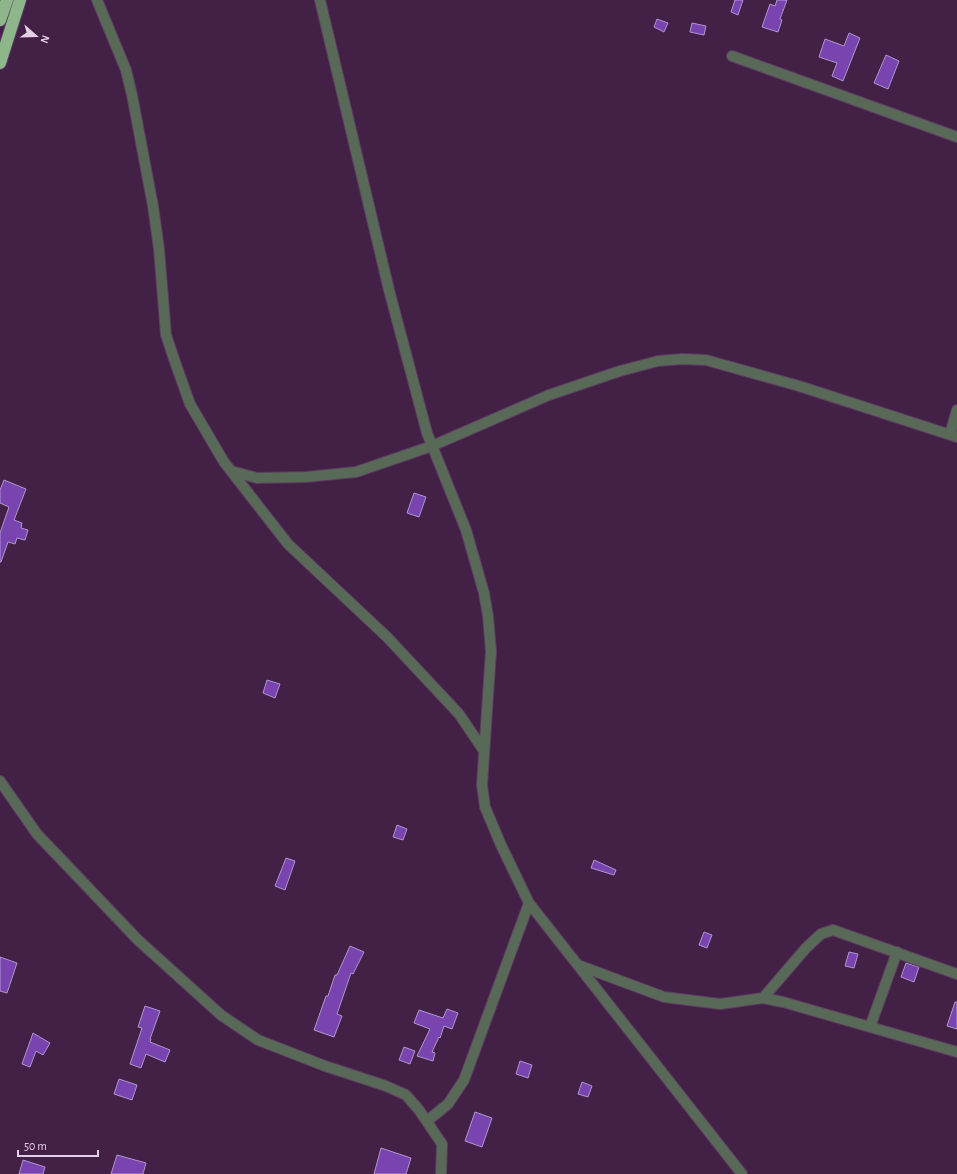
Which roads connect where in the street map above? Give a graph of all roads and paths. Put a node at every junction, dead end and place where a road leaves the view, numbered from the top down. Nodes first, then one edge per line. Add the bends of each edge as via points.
1 (7, 0) edge
2 (20, 0) edge
3 (97, 0) edge
4 (320, 0) edge
5 (0, 20) edge
6 (732, 56) dead end
7 (0, 63) edge
8 (957, 136) edge
9 (957, 410) edge
10 (953, 435) edge
11 (432, 446) junction
12 (231, 471) junction
13 (484, 751) junction
14 (0, 781) edge
15 (528, 903) junction
16 (898, 952) junction
17 (578, 965) junction
18 (957, 974) edge
19 (764, 998) junction
20 (870, 1027) junction
21 (957, 1052) edge
22 (427, 1121) junction
23 (441, 1174) edge
24 (742, 1174) edge

1 - 5 highway
2 - 7 highway
3 - 12 street via 126,70 132,95 153,206 166,335 190,404
4 - 11 street via 389,290
6 - 8 street
9 - 10 street
10 - 11 street via 799,386 706,360 682,359 658,361 620,371 549,395
11 - 12 street via 356,472 257,478
11 - 13 street via 466,530 487,608 491,651
12 - 13 street via 288,544 387,637 459,714
13 - 15 street via 482,786 486,806
14 - 22 street via 37,834 138,940 221,1015 258,1040 406,1095
15 - 17 street
15 - 22 street via 464,1080 448,1104
16 - 18 street
16 - 19 street via 833,930 821,934
16 - 20 street
17 - 19 street via 664,997 720,1004
17 - 24 street
19 - 20 street
20 - 21 street
22 - 23 street via 442,1144

